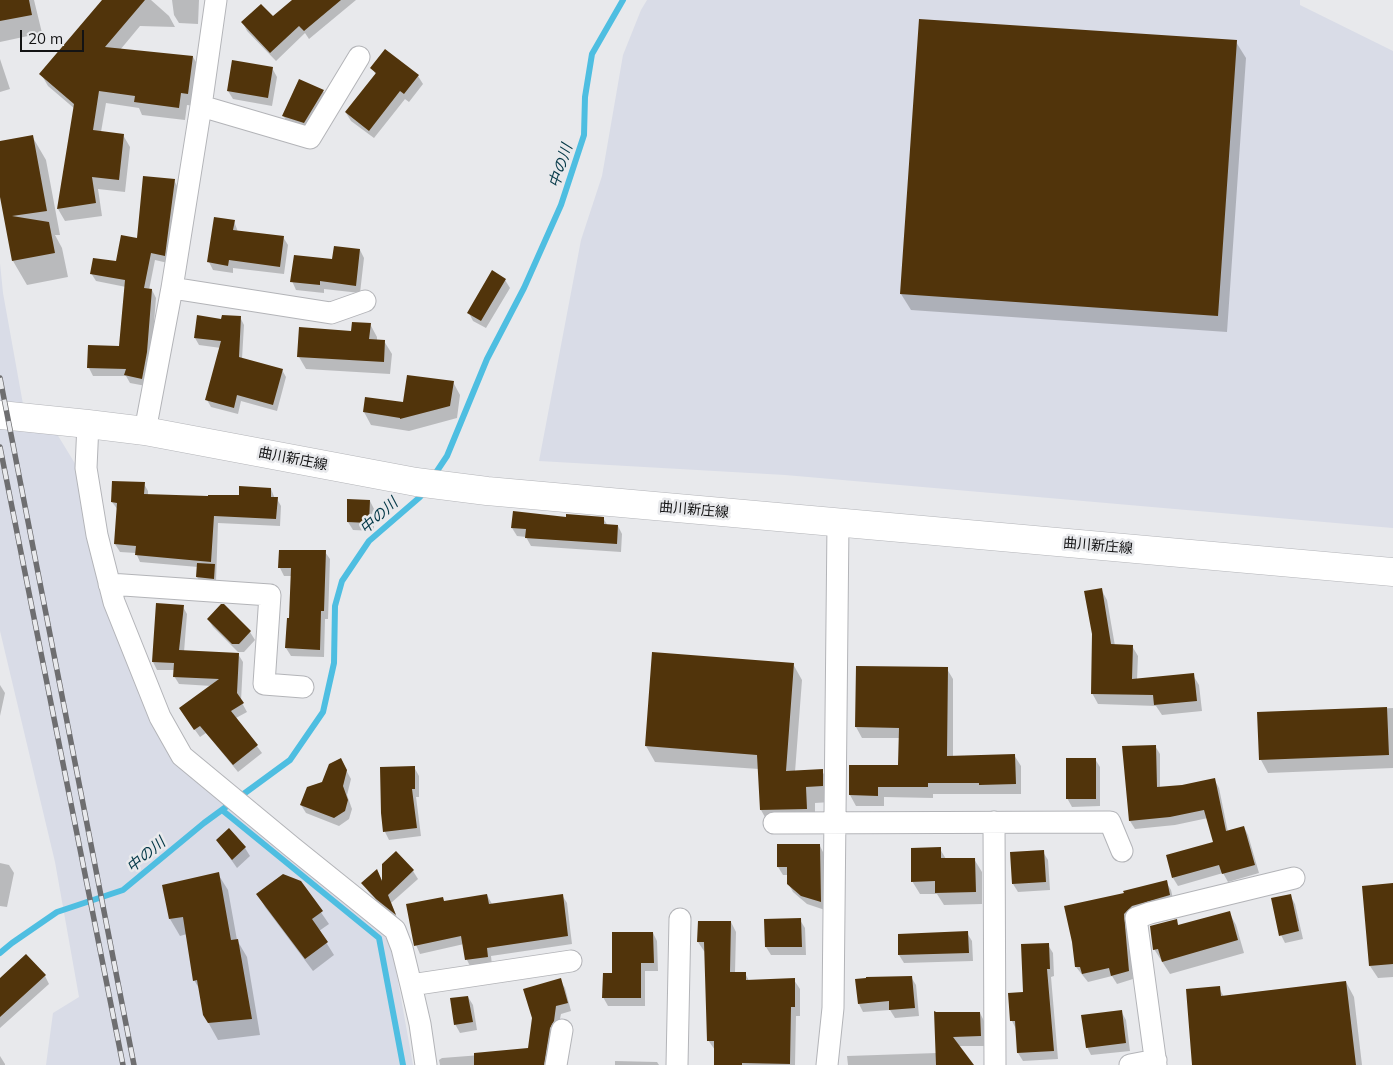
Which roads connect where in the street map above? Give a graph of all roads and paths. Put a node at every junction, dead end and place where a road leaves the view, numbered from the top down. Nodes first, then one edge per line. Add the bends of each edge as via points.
1 (216, 0) edge
2 (359, 57) dead end
3 (201, 106) junction
4 (172, 288) junction
5 (365, 301) dead end
6 (0, 415) edge
7 (88, 424) junction
8 (145, 431) junction
9 (838, 523) junction
10 (1393, 572) edge
11 (109, 584) junction
12 (303, 687) dead end
13 (994, 822) junction
14 (774, 823) dead end
15 (835, 823) junction
16 (1122, 851) dead end
17 (1294, 878) dead end
18 (680, 919) dead end
19 (572, 961) dead end
20 (411, 985) junction
21 (562, 1030) dead end
22 (1156, 1062) edge
23 (426, 1065) edge
24 (556, 1065) edge
25 (677, 1065) edge
26 (827, 1065) edge
27 (995, 1065) edge
28 (1130, 1065) edge

1 - 3 street
2 - 3 street via 310,138
3 - 4 street
4 - 5 street via 330,313
4 - 8 street
6 - 7 main road, 曲川新庄線
7 - 8 main road, 曲川新庄線
7 - 11 street via 86,468
8 - 9 main road, 曲川新庄線 via 416,482
9 - 10 main road, 曲川新庄線
9 - 15 street
11 - 12 street via 270,596 264,684
11 - 20 street via 160,717 182,756 395,930
13 - 15 street
13 - 16 street via 1110,822
13 - 27 street
14 - 15 street
15 - 26 street via 833,1008
17 - 22 street via 1136,918
18 - 25 street
19 - 20 street
20 - 23 street
21 - 24 street
22 - 28 street

